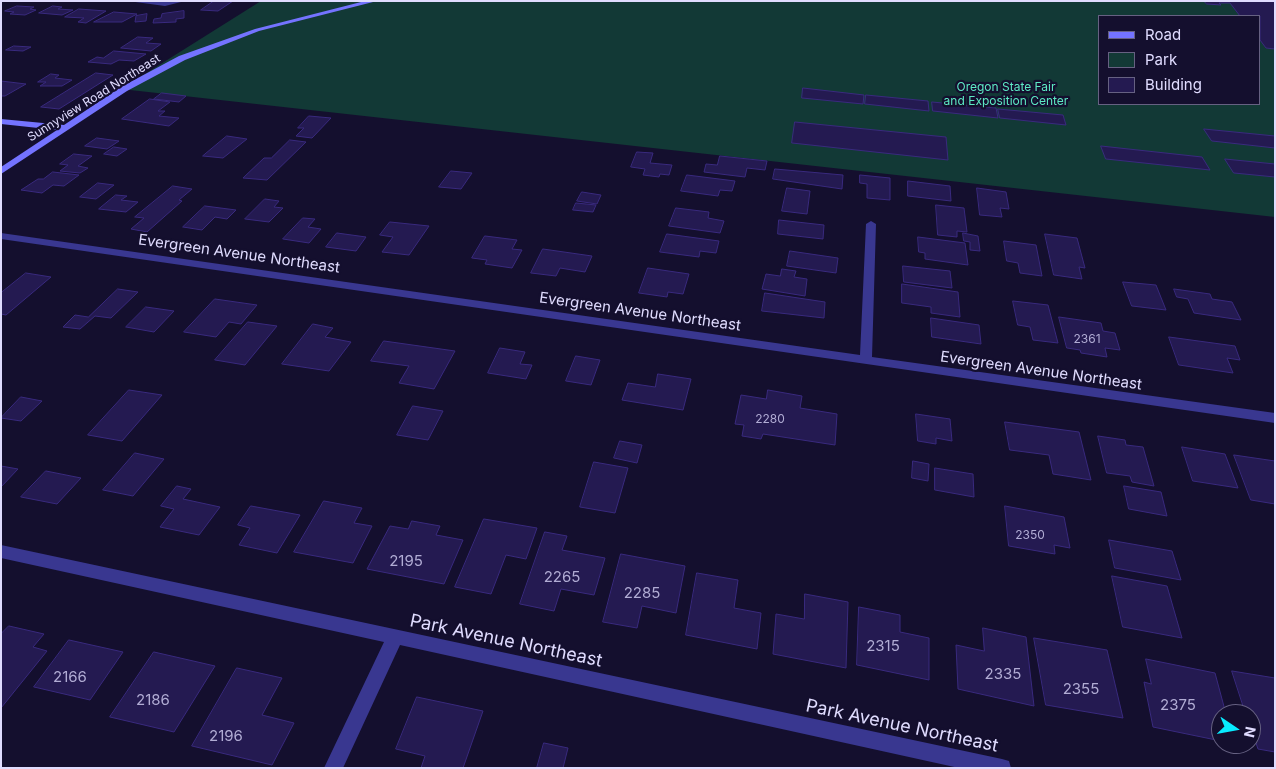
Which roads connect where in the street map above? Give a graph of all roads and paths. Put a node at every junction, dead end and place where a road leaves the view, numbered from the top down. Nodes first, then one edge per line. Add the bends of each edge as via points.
1 (131, 1) edge
2 (182, 1) edge
3 (374, 1) edge
4 (1, 121) edge
5 (66, 128) junction
6 (1, 171) edge
7 (871, 224) dead end
8 (1, 236) edge
9 (866, 360) junction
10 (1275, 418) edge
11 (1, 551) edge
12 (395, 637) junction
13 (996, 767) edge
14 (333, 768) edge

1 - 2 street via 165,4
3 - 5 main road, Sunnyview Road Northeast via 257,30 200,50 143,78
4 - 5 main road
5 - 6 main road, Sunnyview Road Northeast
7 - 9 street
8 - 9 street, Evergreen Avenue Northeast
9 - 10 street, Evergreen Avenue Northeast
11 - 12 street, Park Avenue Northeast
12 - 13 street, Park Avenue Northeast
12 - 14 street

